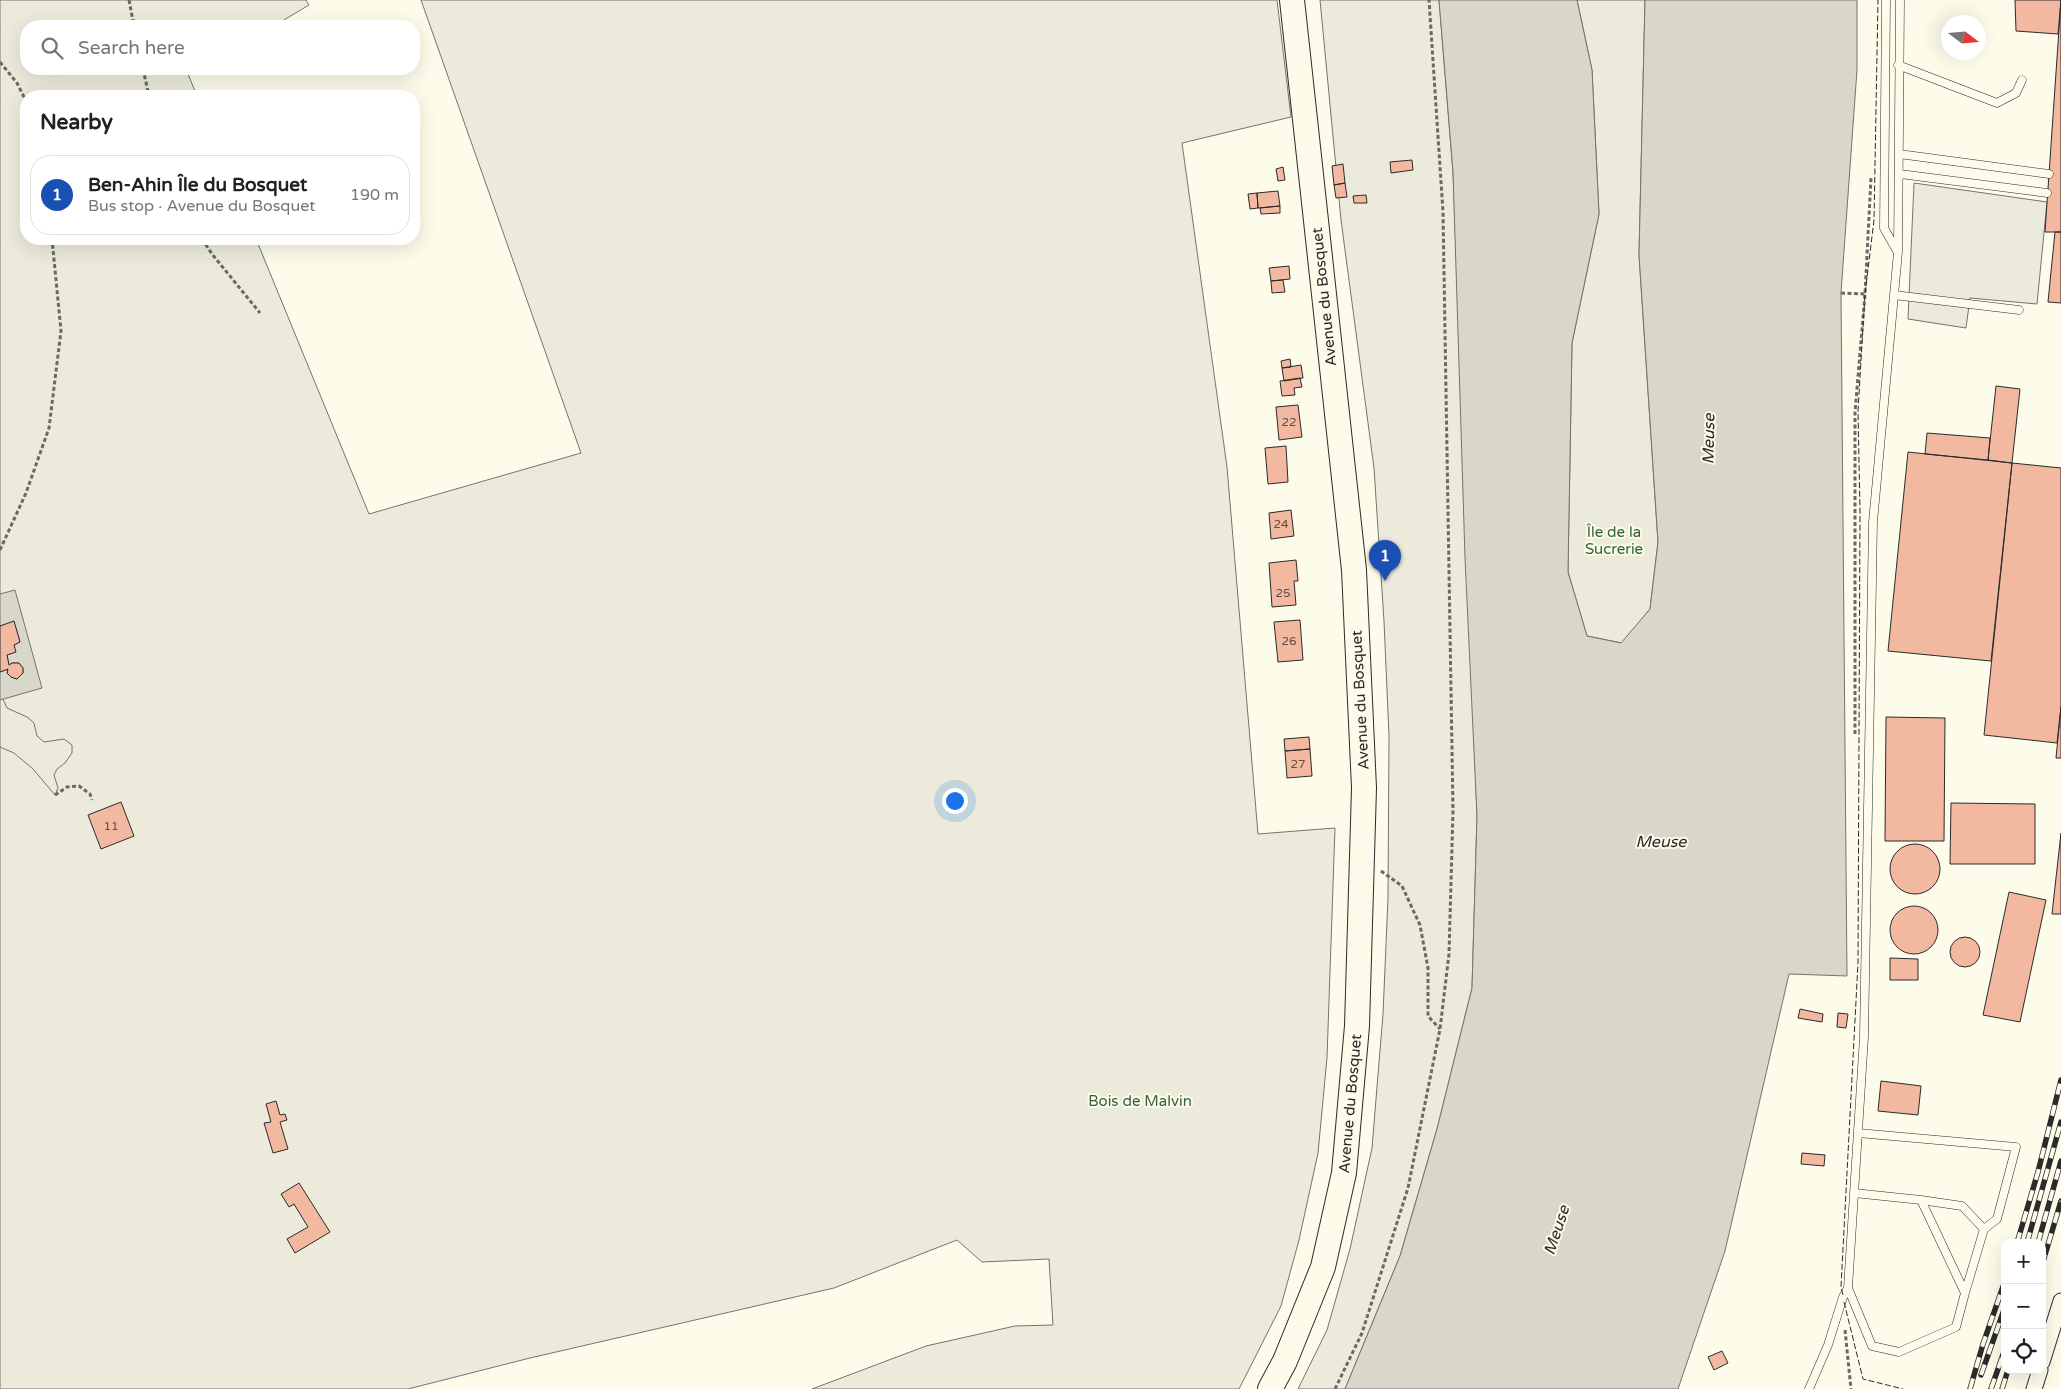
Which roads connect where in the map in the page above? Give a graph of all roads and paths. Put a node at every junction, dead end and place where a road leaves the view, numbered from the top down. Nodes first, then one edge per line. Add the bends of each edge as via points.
1 (128, 0) edge
2 (1292, 0) edge
3 (1429, 0) edge
4 (1886, 0) edge
5 (1900, 0) edge
6 (133, 20) edge
7 (0, 62) edge
8 (1898, 65) junction
9 (144, 75) edge
10 (2022, 80) dead end
11 (20, 90) edge
12 (148, 90) edge
13 (1899, 154) junction
14 (1900, 174) junction
15 (2049, 174) dead end
16 (2047, 193) dead end
17 (53, 245) edge
18 (206, 245) edge
19 (1898, 252) junction
20 (1841, 293) dead end
21 (1865, 294) dead end
22 (1894, 295) junction
23 (2019, 310) dead end
24 (260, 313) dead end
25 (0, 550) edge
26 (55, 795) dead end
27 (92, 800) dead end
28 (1362, 858) junction
29 (1440, 1029) junction
30 (1858, 1133) junction
31 (1854, 1193) junction
32 (1922, 1200) junction
33 (1984, 1229) junction
34 (1848, 1288) junction
35 (1965, 1293) junction
36 (2061, 1301) edge
37 (1841, 1306) junction
38 (2046, 1349) edge
39 (2039, 1374) edge
40 (1270, 1389) edge
41 (1335, 1389) edge
42 (1809, 1389) edge
43 (1851, 1389) edge
44 (2034, 1389) edge

1 - 6 path
2 - 28 main road, Avenue du Bosquet via 1354,570 1364,788
3 - 29 path via 1443,212 1453,810 1448,954
4 - 19 lane via 1884,228
5 - 8 lane
7 - 11 path
8 - 10 lane via 1998,103 2016,93
8 - 13 lane
9 - 12 path
13 - 14 lane
13 - 15 lane
14 - 16 lane
14 - 19 lane
17 - 25 path via 61,331 49,428 26,493
18 - 24 path
19 - 22 lane
20 - 21 path
22 - 23 lane
22 - 30 lane via 1873,522 1864,1027
26 - 27 path via 67,787 79,786 90,794
28 - 29 path via 1402,886 1420,925 1428,968 1428,1016
28 - 40 main road, Avenue du Bosquet via 1357,1026 1344,1173 1324,1267
29 - 41 path via 1408,1188 1362,1333
30 - 31 lane
30 - 33 lane via 2016,1147 1997,1219
31 - 32 lane
31 - 34 lane
32 - 33 lane via 1962,1206
32 - 35 lane
33 - 35 lane
34 - 35 lane via 1872,1346 1899,1352 1956,1326
34 - 37 lane
36 - 38 street
37 - 42 lane
37 - 43 path
39 - 44 street

